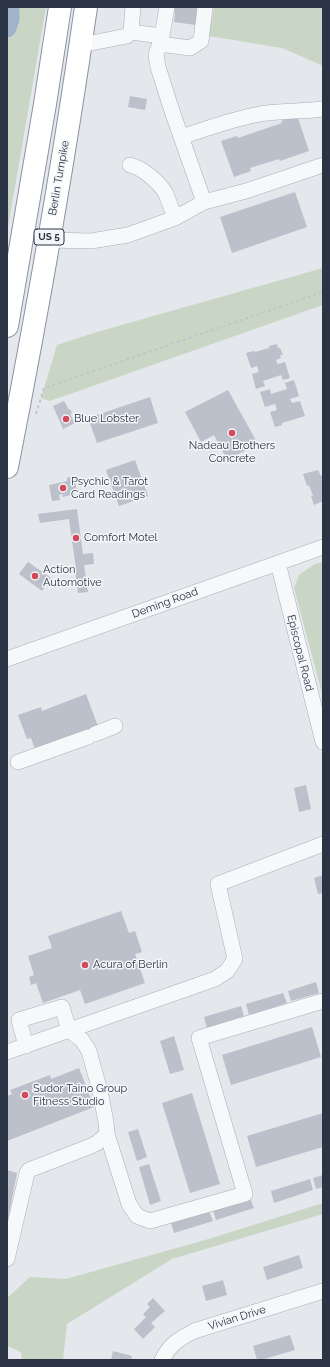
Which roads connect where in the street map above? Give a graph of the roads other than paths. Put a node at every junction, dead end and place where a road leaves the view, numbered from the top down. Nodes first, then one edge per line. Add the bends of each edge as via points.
1 (60, 7) edge
2 (86, 7) edge
3 (133, 7) edge
4 (166, 7) edge
5 (205, 7) edge
6 (131, 32) junction
7 (161, 40) junction
8 (80, 45) junction
9 (323, 110) edge
10 (181, 137) junction
11 (130, 165) dead end
12 (323, 165) edge
13 (204, 202) junction
14 (175, 218) junction
15 (49, 240) junction
16 (7, 326) edge
17 (7, 467) edge
18 (323, 547) edge
19 (278, 563) junction
20 (7, 659) edge
21 (115, 726) dead end
22 (323, 742) edge
23 (18, 762) dead end
24 (323, 844) edge
25 (323, 1001) edge
26 (69, 1030) junction
27 (26, 1046) junction
28 (7, 1052) edge
29 (107, 1134) junction
30 (7, 1259) edge
31 (323, 1292) edge
32 (162, 1360) edge

1 - 16 highway, US 5 via 46,104
2 - 8 highway, Berlin Turnpike / US 5
3 - 6 street
4 - 7 street
5 - 7 street via 201,41 190,48
6 - 7 street
6 - 8 street via 127,36
7 - 10 street via 156,55 158,67
8 - 15 highway, Berlin Turnpike / US 5
9 - 10 street via 256,114
10 - 13 street
11 - 14 street via 148,173 165,193
12 - 13 street
13 - 14 street
14 - 15 street via 128,235 91,241
15 - 17 highway, Berlin Turnpike / US 5
18 - 19 street, Deming Road
19 - 20 street, Deming Road
19 - 22 street, Episcopal Road
21 - 23 street
24 - 26 street via 218,884 235,959 227,972
25 - 29 street via 199,1038 245,1194 150,1221 137,1216 129,1204
26 - 27 street
26 - 27 street via 62,1006 19,1020
26 - 29 street via 82,1040 89,1051
27 - 28 street
29 - 30 street via 91,1146 29,1170
31 - 32 street, Vivian Drive via 194,1331 176,1340

